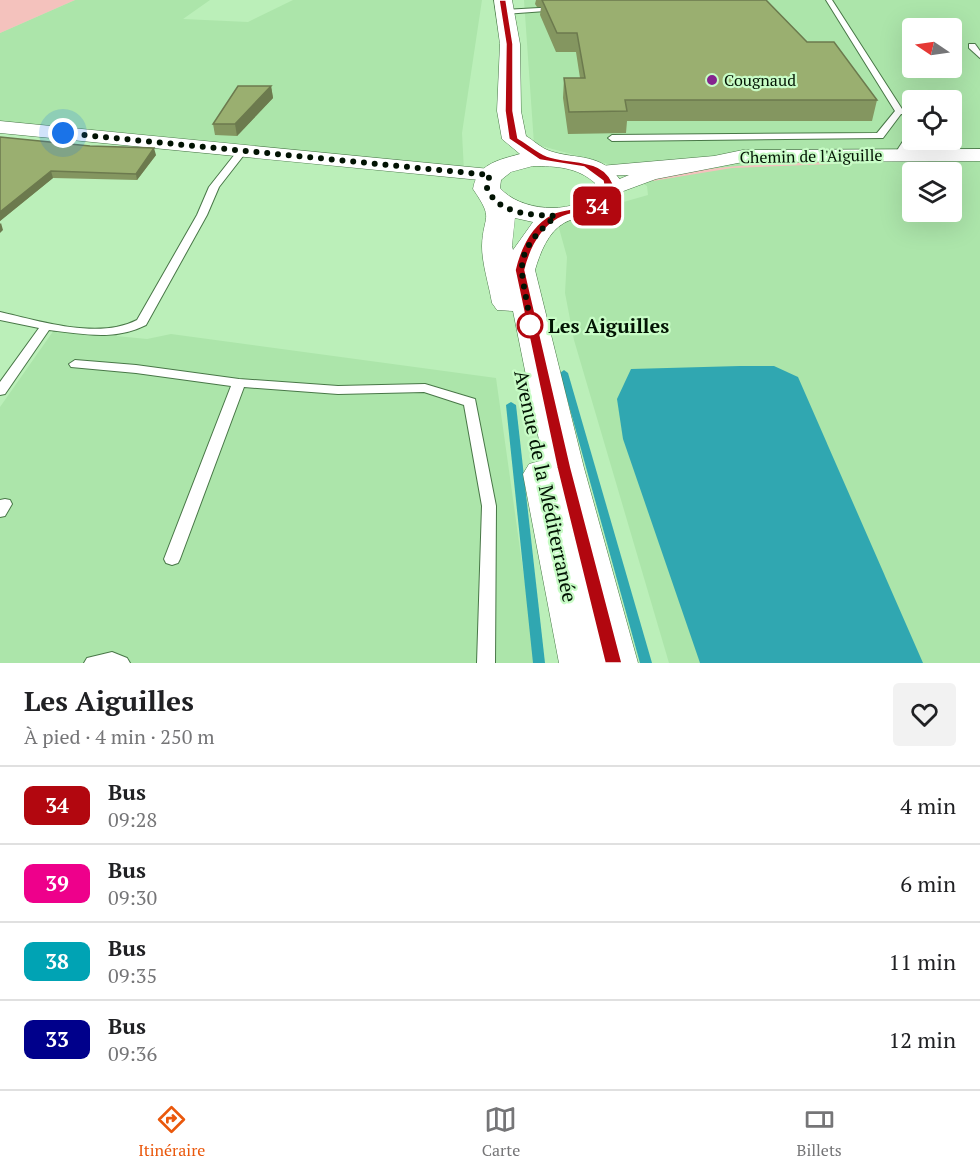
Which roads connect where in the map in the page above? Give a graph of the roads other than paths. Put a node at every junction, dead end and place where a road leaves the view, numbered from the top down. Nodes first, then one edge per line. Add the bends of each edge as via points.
1 (829, 0) edge
2 (503, 4) edge
3 (567, 9) edge
4 (972, 46) dead end
5 (980, 56) edge
6 (899, 111) junction
7 (902, 111) edge
8 (0, 127) edge
9 (612, 138) dead end
10 (902, 150) edge
11 (242, 152) junction
12 (899, 155) junction
13 (980, 155) edge
14 (544, 158) junction
15 (605, 181) junction
16 (496, 182) junction
17 (556, 216) junction
18 (0, 316) edge
19 (46, 326) junction
20 (75, 364) dead end
21 (239, 383) junction
22 (0, 392) edge
23 (172, 559) dead end
24 (93, 663) edge
25 (121, 663) edge
26 (486, 663) edge
27 (583, 663) edge
28 (614, 663) edge

1 - 6 lane
2 - 3 lane
2 - 14 main road via 510,44 509,111 514,139
2 - 16 main road, Avenue de la Méditerranée via 490,74 491,123 500,156
4 - 5 lane
6 - 7 lane
6 - 9 lane via 880,136
8 - 11 street
10 - 12 lane
11 - 16 street
11 - 19 lane via 214,187 142,322 131,330 119,331
12 - 13 street, Chemin de l'Aiguille
12 - 15 street, Chemin de l'Aiguille via 742,156
14 - 15 main road via 570,160
14 - 16 main road via 515,162
15 - 17 main road via 605,200 594,208
16 - 17 main road via 514,211
16 - 27 main road, Avenue de la Méditerranée via 502,221 497,246 500,268
17 - 28 main road, Avenue de la Méditerranée via 534,234 520,270 561,457
18 - 19 lane
19 - 22 lane
20 - 21 lane
21 - 23 lane
21 - 26 lane via 338,390 425,388 470,402 489,506
24 - 25 lane via 112,659

